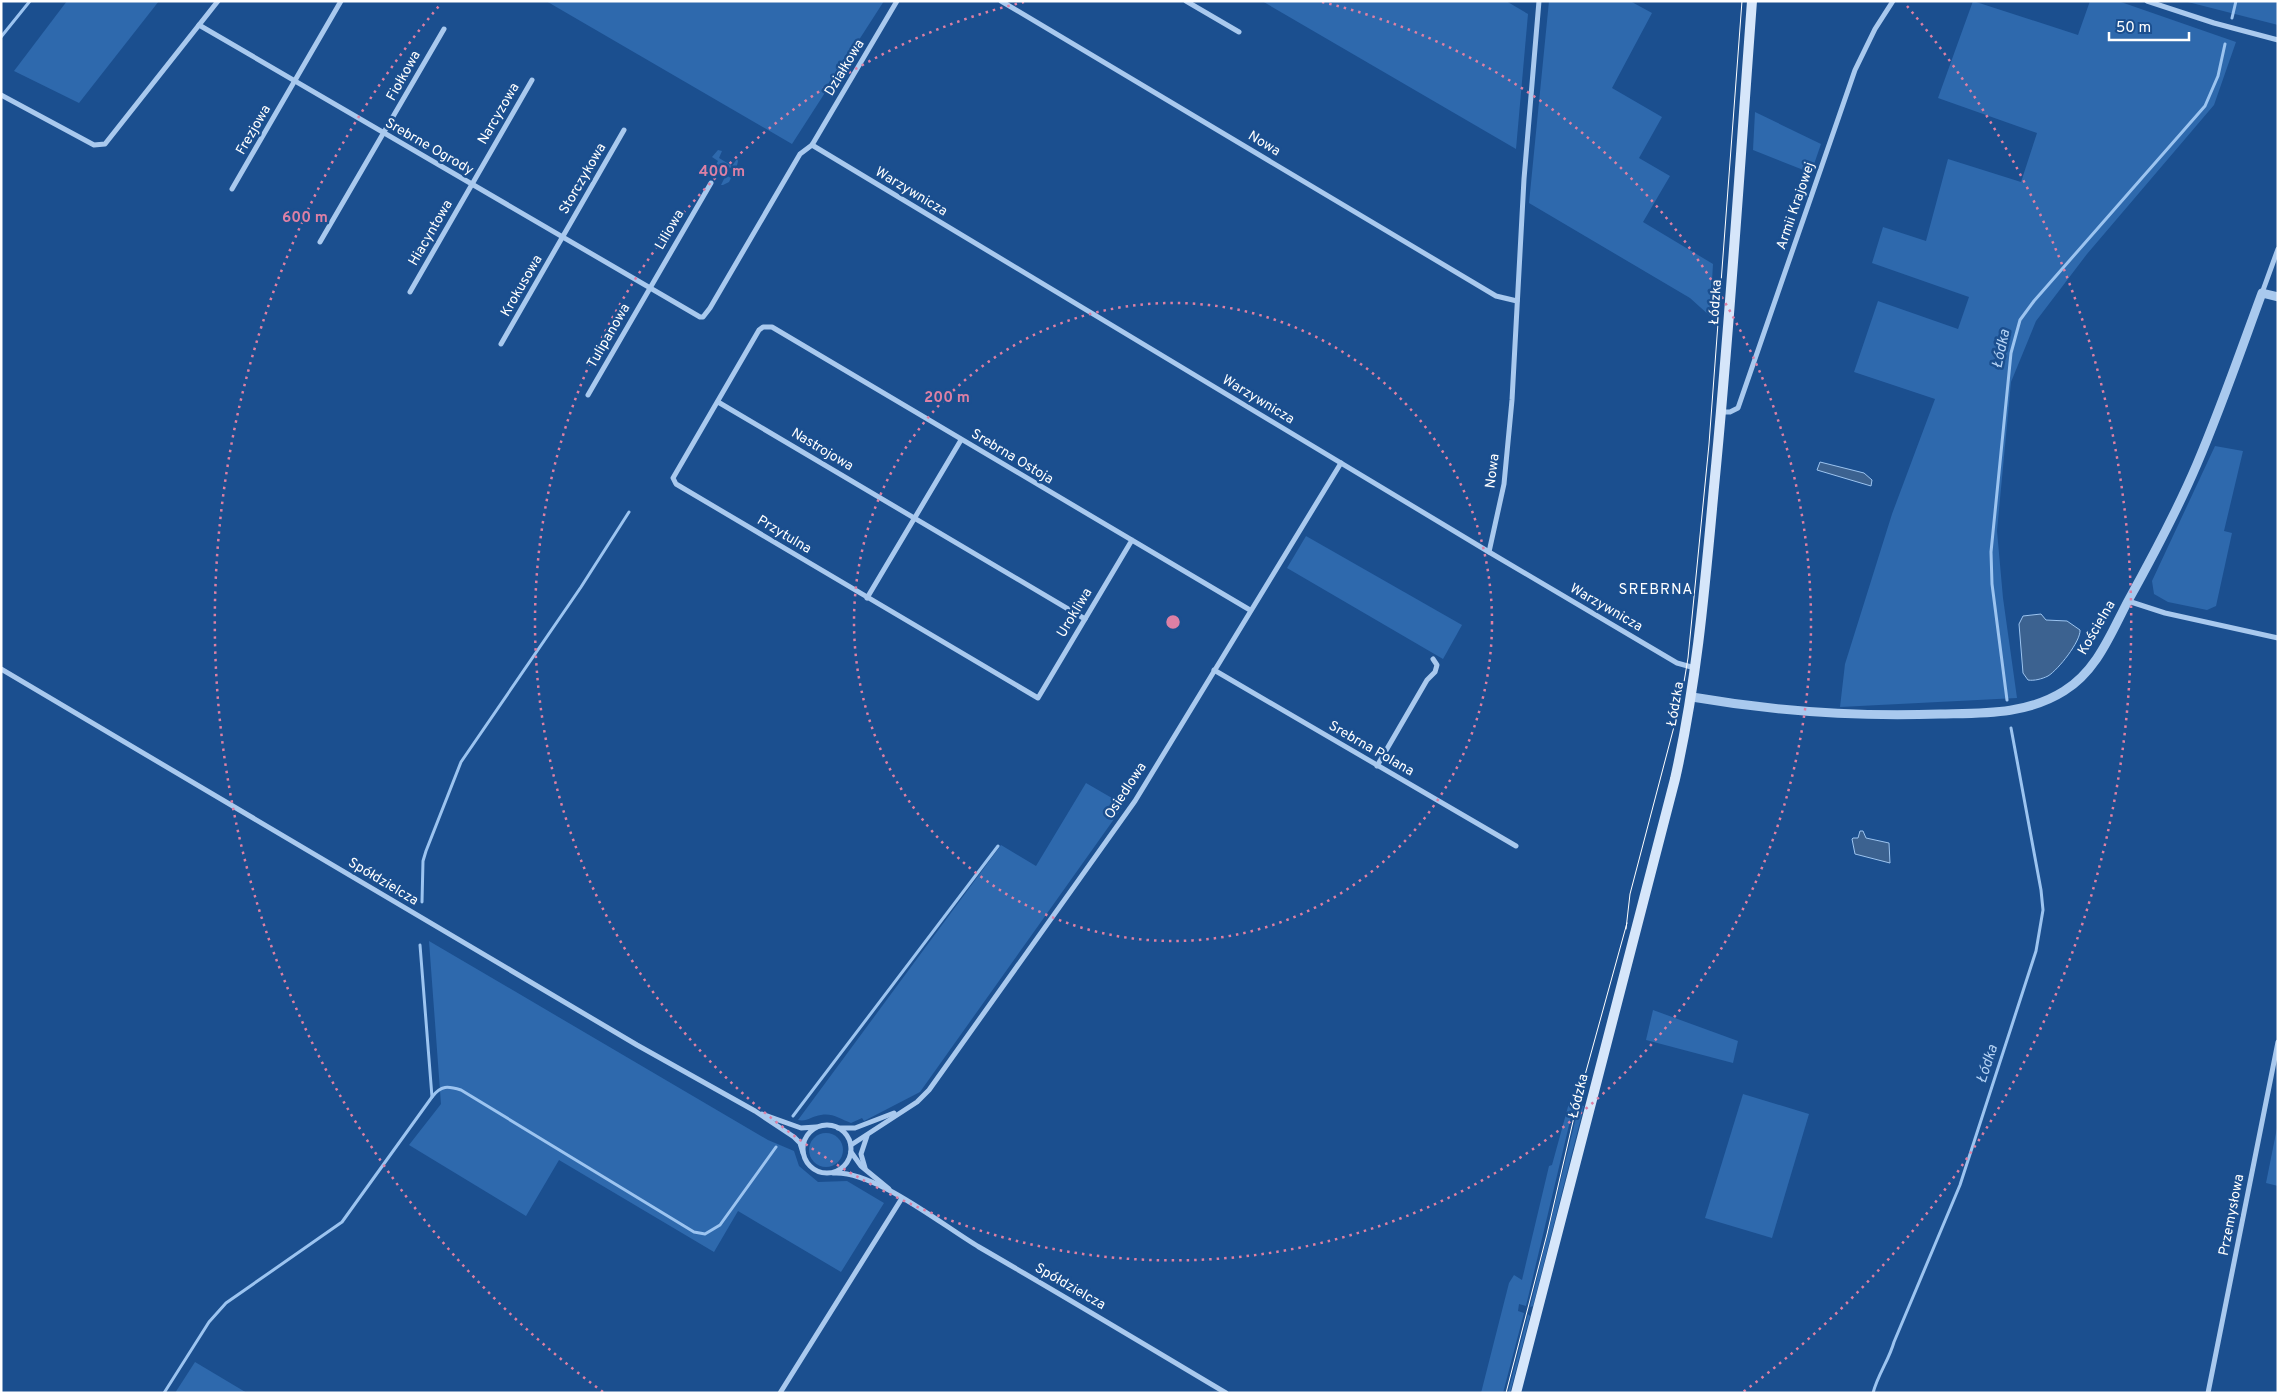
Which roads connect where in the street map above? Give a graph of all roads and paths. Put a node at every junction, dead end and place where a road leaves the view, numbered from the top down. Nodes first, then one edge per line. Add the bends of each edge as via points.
1 (218, 1) edge
2 (341, 1) edge
3 (898, 1) edge
4 (1001, 1) edge
5 (1186, 1) edge
6 (1539, 1) edge
7 (1752, 1) edge
8 (1893, 1) edge
9 (2147, 1) edge
10 (199, 26) junction
11 (444, 29) dead end
12 (1238, 32) dead end
13 (2278, 40) edge
14 (532, 80) dead end
15 (295, 81) junction
16 (1, 95) edge
17 (624, 130) dead end
18 (384, 134) junction
19 (812, 145) junction
20 (711, 183) dead end
21 (471, 184) junction
22 (232, 190) dead end
23 (562, 238) junction
24 (320, 242) dead end
25 (2278, 249) edge
26 (650, 289) junction
27 (410, 292) dead end
28 (2262, 293) junction
29 (2278, 297) edge
30 (1517, 302) junction
31 (763, 327) joint
32 (501, 344) dead end
33 (588, 395) dead end
34 (718, 402) junction
35 (1721, 412) junction
36 (961, 440) junction
37 (1341, 463) junction
38 (914, 518) junction
39 (1132, 540) junction
40 (1489, 552) junction
41 (867, 598) junction
42 (2128, 601) junction
43 (1250, 610) junction
44 (1086, 618) junction
45 (2278, 638) edge
46 (1433, 659) dead end
47 (1696, 668) junction
48 (1, 669) edge
49 (1214, 670) junction
50 (1692, 697) junction
51 (1038, 698) joint
52 (1377, 766) junction
53 (1516, 846) dead end
54 (2278, 1042) edge
55 (902, 1110) junction
56 (755, 1112) junction
57 (821, 1126) junction
58 (838, 1128) junction
59 (867, 1135) junction
60 (851, 1145) junction
61 (851, 1152) junction
62 (803, 1153) junction
63 (865, 1169) junction
64 (832, 1172) junction
65 (895, 1194) junction
66 (902, 1198) junction
67 (780, 1393) edge
68 (1226, 1393) edge
69 (1516, 1393) edge
70 (2208, 1393) edge

1 - 10 street
2 - 15 street, Frezjowa
3 - 19 street, Działkowa
4 - 30 street, Nowa via 1496,296
5 - 12 street
6 - 30 street, Nowa
7 - 35 main road, Łódzka
8 - 35 street, Armii Krajowej via 1855,70 1738,408
9 - 13 street
10 - 15 street, Srebrne Ogrody
10 - 16 street via 101,146
11 - 18 street, Fiołkowa
14 - 21 street, Narcyzowa
15 - 18 street, Srebrne Ogrody
15 - 22 street, Frezjowa
17 - 23 street, Storczykowa
18 - 21 street, Srebrne Ogrody
18 - 24 street, Fiołkowa
19 - 26 street, Srebrne Ogrody via 800,154 703,317
19 - 37 street, Warzywnicza
20 - 26 street, Liliowa
21 - 23 street, Srebrne Ogrody
21 - 27 street, Hiacyntowa
23 - 26 street, Srebrne Ogrody
23 - 32 street, Krokusowa
25 - 28 street, Kościelna
26 - 33 street, Tulipanowa
28 - 29 street
28 - 42 street, Kościelna via 2197,464
30 - 40 street, Nowa via 1504,484
31 - 34 street, Przytulna
31 - 36 street, Srebrna Ostoja via 772,327
34 - 38 street, Nastrojowa
34 - 41 street, Przytulna via 673,478 674,482
35 - 47 main road, Łódzka
36 - 38 street
36 - 39 street, Srebrna Ostoja
37 - 40 street, Warzywnicza
37 - 43 street, Osiedlowa
38 - 41 street
38 - 44 street, Nastrojowa
39 - 43 street, Srebrna Ostoja
39 - 44 street, Urokliwa
40 - 47 street, Warzywnicza via 1677,662
41 - 51 street, Przytulna
42 - 45 street via 2165,613
42 - 50 street, Kościelna via 2099,657 2076,683 2052,698 2018,710 1860,715
43 - 49 street, Osiedlowa
44 - 51 street, Urokliwa
46 - 52 street via 1437,666 1435,672 1427,680
47 - 50 main road, Łódzka
48 - 56 street, Spółdzielcza
49 - 52 street, Srebrna Polana
49 - 55 street, Osiedlowa via 1135,801 1090,866 935,1082 922,1098
50 - 69 main road, Łódzka via 1675,779
52 - 53 street, Srebrna Polana
54 - 70 street, Przemysłowa
55 - 58 street, Osiedlowa via 855,1128
55 - 59 street, Osiedlowa
56 - 57 street via 800,1128
56 - 62 street via 794,1137
57 - 58 street
57 - 62 street via 808,1134
58 - 60 street
59 - 60 street, Osiedlowa
59 - 63 street via 861,1154
60 - 61 street
61 - 63 street
61 - 64 street via 846,1164
62 - 64 street via 814,1169
63 - 65 street
64 - 65 street via 855,1175
65 - 66 street, Spółdzielcza
66 - 67 street
66 - 68 street, Spółdzielcza

